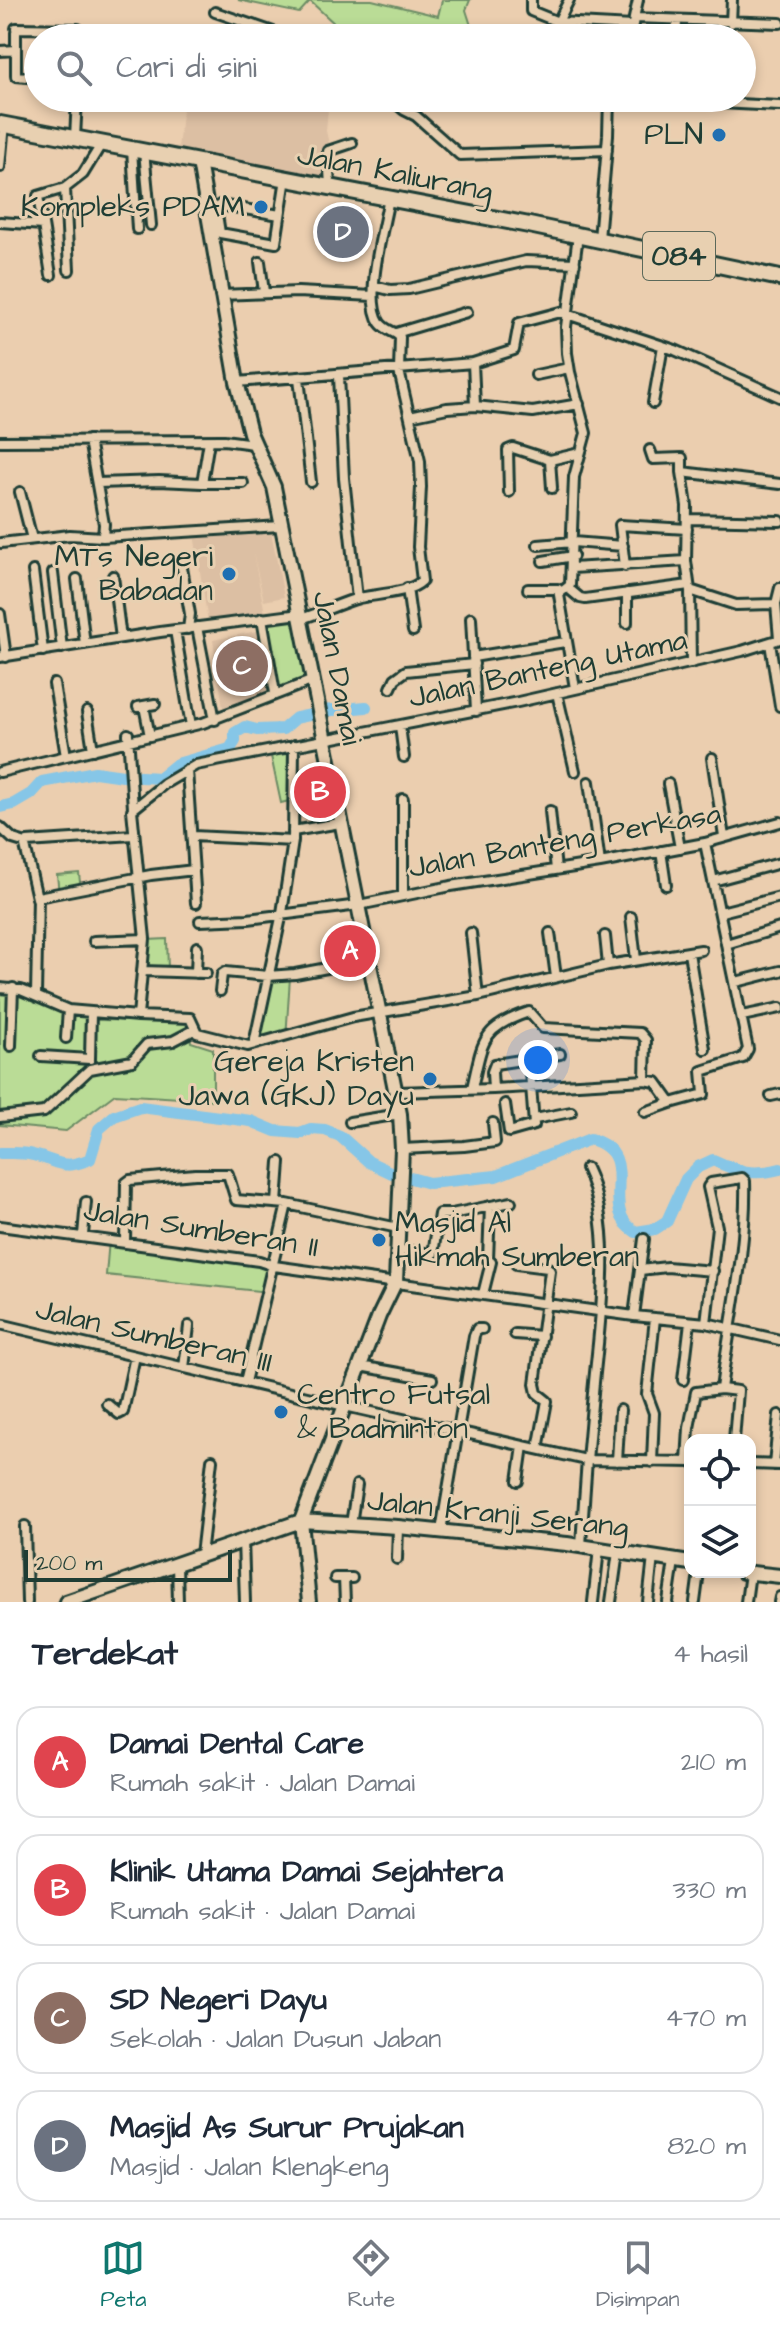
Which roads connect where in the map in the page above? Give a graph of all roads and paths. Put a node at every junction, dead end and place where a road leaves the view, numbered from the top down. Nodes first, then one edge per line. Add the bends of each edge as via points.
1 (531, 0) edge
2 (569, 0) edge
3 (638, 0) edge
4 (732, 0) edge
5 (215, 12) dead end
6 (677, 21) junction
7 (558, 22) junction
8 (633, 22) junction
9 (731, 23) junction
10 (780, 23) edge
11 (250, 24) edge
12 (677, 24) edge
13 (24, 30) edge
14 (16, 50) junction
15 (0, 51) edge
16 (24, 77) edge
17 (756, 105) edge
18 (780, 106) edge
19 (76, 112) edge
20 (409, 112) edge
21 (608, 112) edge
22 (2, 124) edge
23 (75, 138) junction
24 (102, 143) junction
25 (352, 143) dead end
26 (138, 150) junction
27 (607, 150) junction
28 (199, 162) junction
29 (0, 167) edge
30 (286, 178) junction
31 (330, 187) junction
32 (65, 188) junction
33 (389, 198) junction
34 (280, 215) junction
35 (0, 222) edge
36 (43, 225) junction
37 (151, 225) dead end
38 (137, 229) dead end
39 (578, 235) junction
40 (599, 239) junction
41 (260, 262) dead end
42 (575, 263) junction
43 (69, 270) dead end
44 (51, 275) dead end
45 (780, 278) edge
46 (374, 286) junction
47 (264, 292) junction
48 (220, 295) junction
49 (373, 296) junction
50 (467, 312) dead end
51 (569, 314) junction
52 (396, 333) junction
53 (663, 346) junction
54 (473, 363) junction
55 (569, 368) junction
56 (399, 371) junction
57 (536, 375) dead end
58 (339, 376) junction
59 (299, 378) junction
60 (237, 382) junction
61 (780, 397) edge
62 (653, 403) dead end
63 (579, 404) junction
64 (475, 406) junction
65 (410, 416) junction
66 (89, 440) junction
67 (0, 441) edge
68 (209, 441) junction
69 (254, 444) junction
70 (583, 448) junction
71 (650, 450) dead end
72 (550, 460) junction
73 (682, 472) junction
74 (311, 482) dead end
75 (98, 483) junction
76 (202, 483) junction
77 (243, 483) dead end
78 (780, 484) edge
79 (552, 488) dead end
80 (20, 492) dead end
81 (509, 492) dead end
82 (780, 521) edge
83 (687, 524) junction
84 (280, 526) junction
85 (103, 537) junction
86 (32, 539) junction
87 (573, 542) junction
88 (1, 543) edge
89 (538, 545) dead end
90 (623, 546) junction
91 (573, 556) junction
92 (543, 561) dead end
93 (686, 561) junction
94 (181, 562) dead end
95 (625, 566) junction
96 (572, 568) junction
97 (33, 571) dead end
98 (53, 573) dead end
99 (113, 576) dead end
100 (77, 579) dead end
101 (689, 587) junction
102 (407, 588) junction
103 (780, 588) edge
104 (528, 589) dead end
105 (564, 590) junction
106 (627, 593) junction
107 (357, 599) junction
108 (776, 604) junction
109 (0, 614) edge
110 (300, 617) junction
111 (262, 618) junction
112 (471, 618) dead end
113 (627, 623) dead end
114 (192, 628) junction
115 (175, 630) junction
116 (413, 631) dead end
117 (121, 638) junction
118 (780, 639) edge
119 (565, 642) junction
120 (770, 643) junction
121 (85, 644) junction
122 (62, 648) junction
123 (43, 651) junction
124 (3, 657) edge
125 (474, 661) junction
126 (691, 663) junction
127 (311, 681) junction
128 (54, 684) dead end
129 (391, 688) dead end
130 (575, 688) junction
131 (275, 693) junction
132 (557, 693) junction
133 (155, 704) dead end
134 (780, 706) edge
135 (476, 711) junction
136 (87, 712) dead end
137 (215, 720) junction
138 (191, 725) junction
139 (400, 726) junction
140 (150, 735) junction
141 (129, 738) junction
142 (325, 740) junction
143 (294, 745) junction
144 (93, 750) junction
145 (66, 756) junction
146 (404, 757) dead end
147 (712, 758) dead end
148 (187, 770) junction
149 (575, 771) dead end
150 (0, 772) edge
151 (589, 782) dead end
152 (668, 784) dead end
153 (403, 799) dead end
154 (133, 808) junction
155 (550, 811) dead end
156 (780, 822) edge
157 (340, 823) junction
158 (0, 827) edge
159 (133, 835) junction
160 (193, 836) junction
161 (293, 836) junction
162 (724, 837) junction
163 (26, 843) junction
164 (705, 843) junction
165 (680, 848) junction
166 (661, 851) junction
167 (600, 863) junction
168 (780, 863) edge
169 (194, 870) junction
170 (556, 870) junction
171 (139, 877) junction
172 (713, 881) junction
173 (666, 885) dead end
174 (403, 895) junction
175 (780, 897) edge
176 (37, 898) junction
177 (196, 903) dead end
178 (359, 905) junction
179 (721, 912) junction
180 (282, 913) junction
181 (631, 917) dead end
182 (200, 921) dead end
183 (780, 928) edge
184 (471, 933) dead end
185 (550, 933) dead end
186 (605, 936) dead end
187 (145, 939) junction
188 (94, 941) dead end
189 (726, 944) junction
190 (197, 947) dead end
191 (701, 950) dead end
192 (689, 953) junction
193 (370, 960) junction
194 (636, 960) junction
195 (608, 965) junction
196 (143, 971) junction
197 (780, 971) edge
198 (268, 976) junction
199 (556, 977) junction
200 (736, 982) junction
201 (0, 988) edge
202 (13, 988) junction
203 (220, 991) dead end
204 (36, 995) junction
205 (478, 996) junction
206 (780, 1008) edge
207 (68, 1010) junction
208 (381, 1012) junction
209 (91, 1013) junction
210 (138, 1016) junction
211 (742, 1016) junction
212 (194, 1030) junction
213 (66, 1038) dead end
214 (254, 1044) junction
215 (11, 1046) dead end
216 (705, 1049) dead end
217 (560, 1054) dead end
218 (41, 1056) dead end
219 (529, 1059) junction
220 (645, 1080) junction
221 (532, 1086) junction
222 (472, 1088) junction
223 (493, 1089) junction
224 (397, 1092) junction
225 (671, 1103) junction
226 (505, 1104) dead end
227 (571, 1112) dead end
228 (645, 1112) dead end
229 (400, 1114) junction
230 (0, 1117) edge
231 (535, 1119) junction
232 (350, 1122) dead end
233 (493, 1123) dead end
234 (402, 1149) junction
235 (280, 1162) dead end
236 (586, 1168) dead end
237 (86, 1202) dead end
238 (511, 1202) dead end
239 (282, 1204) junction
240 (490, 1206) junction
241 (0, 1226) edge
242 (398, 1228) junction
243 (83, 1235) junction
244 (644, 1239) dead end
245 (125, 1242) junction
246 (397, 1250) junction
247 (516, 1264) dead end
248 (274, 1266) junction
249 (640, 1270) junction
250 (713, 1271) junction
251 (396, 1281) junction
252 (483, 1294) junction
253 (546, 1302) junction
254 (600, 1311) junction
255 (634, 1316) junction
256 (655, 1318) junction
257 (690, 1322) junction
258 (706, 1323) junction
259 (0, 1324) edge
260 (189, 1326) dead end
261 (729, 1327) junction
262 (482, 1329) dead end
263 (515, 1334) dead end
264 (542, 1336) junction
265 (780, 1340) edge
266 (135, 1356) junction
267 (360, 1366) junction
268 (184, 1368) junction
269 (432, 1379) dead end
270 (683, 1380) dead end
271 (245, 1382) junction
272 (721, 1389) junction
273 (107, 1404) dead end
274 (345, 1406) junction
275 (620, 1410) dead end
276 (779, 1415) edge
277 (458, 1430) junction
278 (691, 1434) edge
279 (735, 1434) edge
280 (523, 1446) junction
281 (538, 1449) junction
282 (212, 1460) dead end
283 (586, 1460) junction
284 (617, 1461) junction
285 (652, 1462) junction
286 (684, 1462) edge
287 (756, 1464) edge
288 (777, 1465) edge
289 (518, 1481) dead end
290 (357, 1485) dead end
291 (301, 1521) junction
292 (351, 1524) junction
293 (25, 1526) dead end
294 (398, 1527) junction
295 (441, 1531) junction
296 (243, 1539) junction
297 (581, 1546) junction
298 (599, 1549) junction
299 (618, 1552) junction
300 (201, 1555) junction
301 (653, 1557) junction
302 (397, 1559) dead end
303 (674, 1561) junction
304 (684, 1562) edge
305 (177, 1564) junction
306 (756, 1574) edge
307 (780, 1576) edge
308 (343, 1578) dead end
309 (698, 1578) edge
310 (747, 1578) edge
311 (27, 1602) edge
312 (66, 1602) edge
313 (178, 1602) edge
314 (245, 1602) edge
315 (309, 1602) edge
316 (345, 1602) edge
317 (593, 1602) edge
318 (611, 1602) edge
319 (648, 1602) edge
320 (668, 1602) edge
321 (695, 1602) edge
322 (746, 1602) edge

1 - 7 street via 531,11
2 - 7 street
3 - 8 street
4 - 9 street
5 - 11 street
6 - 8 street
6 - 9 street
6 - 12 street
7 - 8 street
9 - 10 street
13 - 14 street via 16,30
14 - 15 street
14 - 16 street via 16,76
17 - 18 street
19 - 23 street
20 - 27 street via 460,155
21 - 27 street
22 - 23 main road, Jalan Kaliurang / 084
22 - 29 street
23 - 24 main road, Jalan Kaliurang / 084
24 - 26 main road, Jalan Kaliurang / 084
24 - 32 street via 89,168
25 - 31 street via 328,151
26 - 28 main road, Jalan Kaliurang / 084
26 - 37 street
26 - 38 street
27 - 40 street
28 - 30 main road, Jalan Kaliurang / 084
28 - 48 main road, Jalan Damai
30 - 31 main road, Jalan Kaliurang / 084
30 - 34 street
31 - 33 main road, Jalan Kaliurang / 084
32 - 36 street via 38,196
32 - 43 street
33 - 39 main road, Jalan Kaliurang / 084
33 - 46 street
34 - 34 street via 220,205 216,208 220,233 275,243
35 - 36 street
36 - 44 street
39 - 40 main road, Jalan Kaliurang / 084
39 - 42 street
40 - 45 main road, Jalan Kaliurang / 084
41 - 47 street
42 - 46 street via 526,261 409,289
42 - 51 street
46 - 49 street
47 - 48 street
47 - 49 street
48 - 60 main road, Jalan Damai
49 - 52 street via 378,320
50 - 52 street
51 - 53 street
51 - 54 street via 519,323 514,350
51 - 55 street
52 - 56 street
53 - 61 street
53 - 62 street
54 - 56 street
54 - 64 street
55 - 57 street
55 - 63 street
56 - 58 street
56 - 65 street
58 - 59 street
58 - 107 street
59 - 60 street
59 - 74 street
60 - 69 main road, Jalan Damai
63 - 64 street via 533,412
63 - 70 street via 586,425
64 - 65 street
65 - 102 street via 420,461 422,579
66 - 67 street
66 - 68 street
66 - 75 street
68 - 69 street
68 - 76 street
69 - 84 main road, Jalan Damai via 274,487
70 - 72 street
70 - 87 street via 574,477
71 - 73 street via 655,459 682,458
72 - 79 street
72 - 81 street via 508,450
73 - 78 street
73 - 83 street
75 - 76 street
75 - 85 street
76 - 77 street
80 - 86 street
82 - 83 street
83 - 90 street via 620,525
83 - 93 street
84 - 85 street
84 - 110 main road, Jalan Damai
85 - 86 street
86 - 88 street
87 - 89 street
87 - 90 street
87 - 91 street
90 - 95 street
91 - 92 street
91 - 96 street
93 - 95 street
93 - 101 street
94 - 114 street
95 - 96 street
96 - 105 street
97 - 123 street
98 - 122 street
99 - 117 street
100 - 121 street
101 - 106 street
101 - 108 street via 736,605
101 - 126 street
102 - 107 street
102 - 116 street
103 - 108 street
104 - 105 street
105 - 106 street via 580,598
105 - 119 street
106 - 113 street
107 - 110 street
108 - 118 street
109 - 124 street
110 - 111 street
110 - 127 main road, Jalan Damai
111 - 114 street
111 - 131 street
112 - 125 street
114 - 115 street
114 - 137 street
115 - 117 street
115 - 138 street
117 - 121 street
118 - 120 street, Jalan Banteng Utama
119 - 125 street
119 - 130 street
120 - 126 street, Jalan Banteng Utama
120 - 134 street
121 - 122 street
122 - 123 street
123 - 124 street
125 - 129 street via 406,671
125 - 135 street
126 - 130 street, Jalan Banteng Utama
127 - 131 street
127 - 142 main road, Jalan Damai
128 - 145 street
130 - 132 street, Jalan Banteng Utama
131 - 137 street
132 - 135 street, Jalan Banteng Utama
132 - 149 street
133 - 140 street via 141,706
135 - 139 street, Jalan Banteng Utama
136 - 144 street
137 - 138 street
138 - 140 street
139 - 142 street, Jalan Banteng Utama
139 - 146 street
140 - 141 street
141 - 144 street
141 - 154 street
142 - 143 street, Jalan Banteng Utama
142 - 157 main road, Jalan Damai
143 - 148 street, Jalan Banteng Utama
143 - 161 street
144 - 145 street
145 - 150 street
147 - 162 street
148 - 154 street, Jalan Banteng Utama
148 - 160 street
151 - 167 street
152 - 165 street
153 - 174 street
154 - 159 street
155 - 170 street
156 - 162 street, Jalan Banteng Perkasa
157 - 161 street
157 - 178 main road, Jalan Damai
158 - 163 street
159 - 163 street
159 - 171 street
160 - 161 street
160 - 169 street
161 - 180 street
162 - 164 street, Jalan Banteng Perkasa
163 - 176 street
164 - 165 street, Jalan Banteng Perkasa
164 - 172 street
165 - 166 street, Jalan Banteng Perkasa
166 - 167 street, Jalan Banteng Perkasa
166 - 173 street
167 - 170 street, Jalan Banteng Perkasa
168 - 172 street
169 - 171 street
169 - 177 street
170 - 174 street, Jalan Banteng Perkasa
171 - 176 street
171 - 187 street
172 - 179 street
174 - 178 street, Jalan Banteng Perkasa
175 - 179 street
176 - 204 street
178 - 180 street, Jalan Banteng Perkasa
178 - 193 main road, Jalan Damai
179 - 189 street
180 - 182 street, Jalan Banteng Perkasa
180 - 198 street
181 - 194 street
183 - 189 street
184 - 205 street
185 - 199 street
186 - 195 street
187 - 188 street
187 - 196 street
189 - 200 street
190 - 196 street via 201,973
191 - 192 street
192 - 194 street
192 - 216 street
193 - 198 street
193 - 208 main road, Jalan Damai
194 - 195 street
195 - 199 street
196 - 210 street
197 - 200 street
198 - 203 street via 225,972
198 - 214 street
199 - 205 street
200 - 211 street
201 - 202 street
202 - 204 street
202 - 215 street
204 - 207 street
205 - 208 street
206 - 211 street
207 - 209 street
207 - 213 street
208 - 214 street
208 - 224 main road, Jalan Damai
209 - 210 street
209 - 218 street via 90,1059
210 - 212 street via 190,1018
211 - 225 street via 746,1056 704,1070 705,1093
212 - 214 street
212 - 230 street via 173,1041 147,1044 125,1064 90,1069 44,1112
217 - 219 street
219 - 221 street
219 - 223 street via 495,1064
220 - 221 street
220 - 222 street via 646,1040 640,1033 543,1028 529,1012 490,1032
220 - 225 street via 656,1082
221 - 223 street
221 - 231 street
222 - 223 street
222 - 224 street
224 - 229 main road, Jalan Damai
225 - 228 street
226 - 231 street via 511,1133 534,1125
227 - 231 street
229 - 232 street
229 - 234 main road, Jalan Damai
233 - 234 street via 495,1142
234 - 242 main road, Jalan Damai
235 - 239 street
236 - 254 street via 602,1214
237 - 243 street
238 - 240 street
239 - 242 street
239 - 245 street via 236,1200 230,1176 224,1173 130,1180 125,1187
239 - 248 street
240 - 246 street via 439,1214 433,1254
240 - 252 street via 491,1262
241 - 243 street, Jalan Sumberan II
242 - 246 main road, Jalan Damai
243 - 245 street, Jalan Sumberan II
244 - 249 street
245 - 248 street, Jalan Sumberan II
246 - 251 main road, Jalan Damai
247 - 253 street via 549,1269
248 - 251 street, Jalan Sumberan II
248 - 271 street
249 - 250 street
249 - 255 street
250 - 258 street
250 - 261 street via 717,1227 708,1187 742,1178 744,1235
251 - 252 street, Jalan Sumberan II
251 - 267 main road, Jalan Damai
252 - 253 street, Jalan Sumberan II
253 - 254 street, Jalan Sumberan II
253 - 264 street
254 - 255 street, Jalan Sumberan II
254 - 283 street
255 - 256 street, Jalan Sumberan II
256 - 257 street, Jalan Sumberan II
256 - 285 street via 647,1394 654,1413
257 - 258 street, Jalan Sumberan II
257 - 270 street
258 - 261 street, Jalan Sumberan II
259 - 266 street, Jalan Sumberan III
260 - 268 street
261 - 265 street, Jalan Sumberan II
261 - 272 street
262 - 277 street via 475,1330
263 - 264 street
264 - 281 street via 535,1390 547,1401
266 - 268 street, Jalan Sumberan III
266 - 273 street via 123,1412
267 - 269 street
267 - 274 main road, Jalan Damai
268 - 271 street, Jalan Sumberan III
271 - 274 street, Jalan Sumberan III
272 - 278 street via 694,1395
272 - 279 street via 739,1394
274 - 277 street, Jalan Sumberan III
274 - 291 main road, Jalan Damai
275 - 284 street
276 - 288 street
277 - 280 street, Jalan Sumberan III
277 - 295 street
280 - 281 street, Jalan Sumberan III
280 - 289 street
281 - 283 street, Jalan Sumberan III
282 - 300 street
283 - 284 street, Jalan Sumberan III
283 - 297 street
284 - 285 street, Jalan Sumberan III
285 - 286 street, Jalan Sumberan III
287 - 288 street
290 - 292 street
291 - 292 main road, Jalan Kranji Serang
291 - 296 main road
291 - 315 main road, Jalan Damai
292 - 294 main road, Jalan Kranji Serang
293 - 311 street
294 - 295 main road, Jalan Kranji Serang
294 - 302 street
295 - 297 main road, Jalan Kranji Serang
296 - 300 main road
296 - 314 street
297 - 298 main road, Jalan Kranji Serang
298 - 299 main road, Jalan Kranji Serang
298 - 317 street
299 - 301 main road, Jalan Kranji Serang
299 - 318 street
300 - 305 main road
301 - 303 main road, Jalan Kranji Serang
301 - 319 street
303 - 304 main road, Jalan Kranji Serang
303 - 320 street
305 - 312 main road
305 - 313 street
306 - 307 main road
308 - 316 street
309 - 321 street
310 - 322 street

